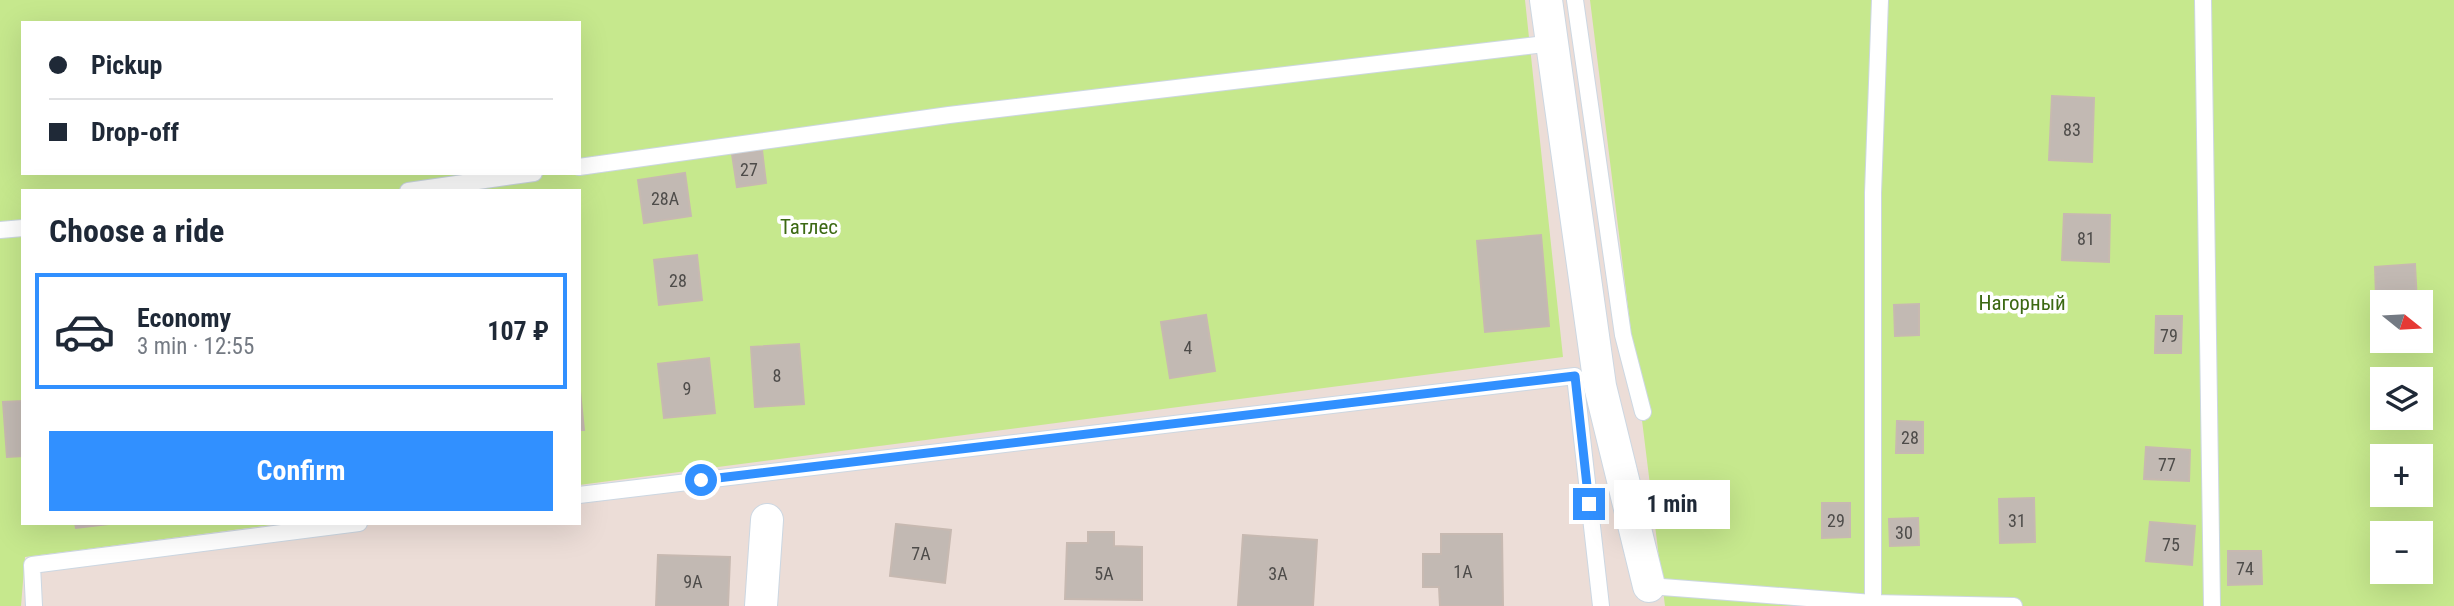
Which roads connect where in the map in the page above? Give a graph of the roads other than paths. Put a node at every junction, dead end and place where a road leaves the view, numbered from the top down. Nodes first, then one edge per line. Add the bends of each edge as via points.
1 (1546, 0) edge
2 (1575, 0) edge
3 (1880, 0) edge
4 (2203, 0) edge
5 (1553, 43) junction
6 (581, 167) edge
7 (520, 175) edge
8 (422, 189) edge
9 (21, 228) edge
10 (0, 230) edge
11 (1643, 412) dead end
12 (581, 495) edge
13 (768, 520) dead end
14 (343, 525) edge
15 (1650, 586) joint
16 (1873, 605) edge
17 (34, 606) edge
18 (761, 606) edge
19 (1601, 606) edge
20 (2014, 606) edge
21 (2212, 606) edge

1 - 5 street
2 - 11 lane via 1623,335
3 - 16 lane via 1873,193
4 - 21 lane
5 - 6 lane via 949,115
5 - 15 street via 1600,386
7 - 8 lane
9 - 10 lane
12 - 19 lane via 1575,376
13 - 18 street
14 - 17 lane via 32,565
15 - 16 lane
16 - 20 lane

